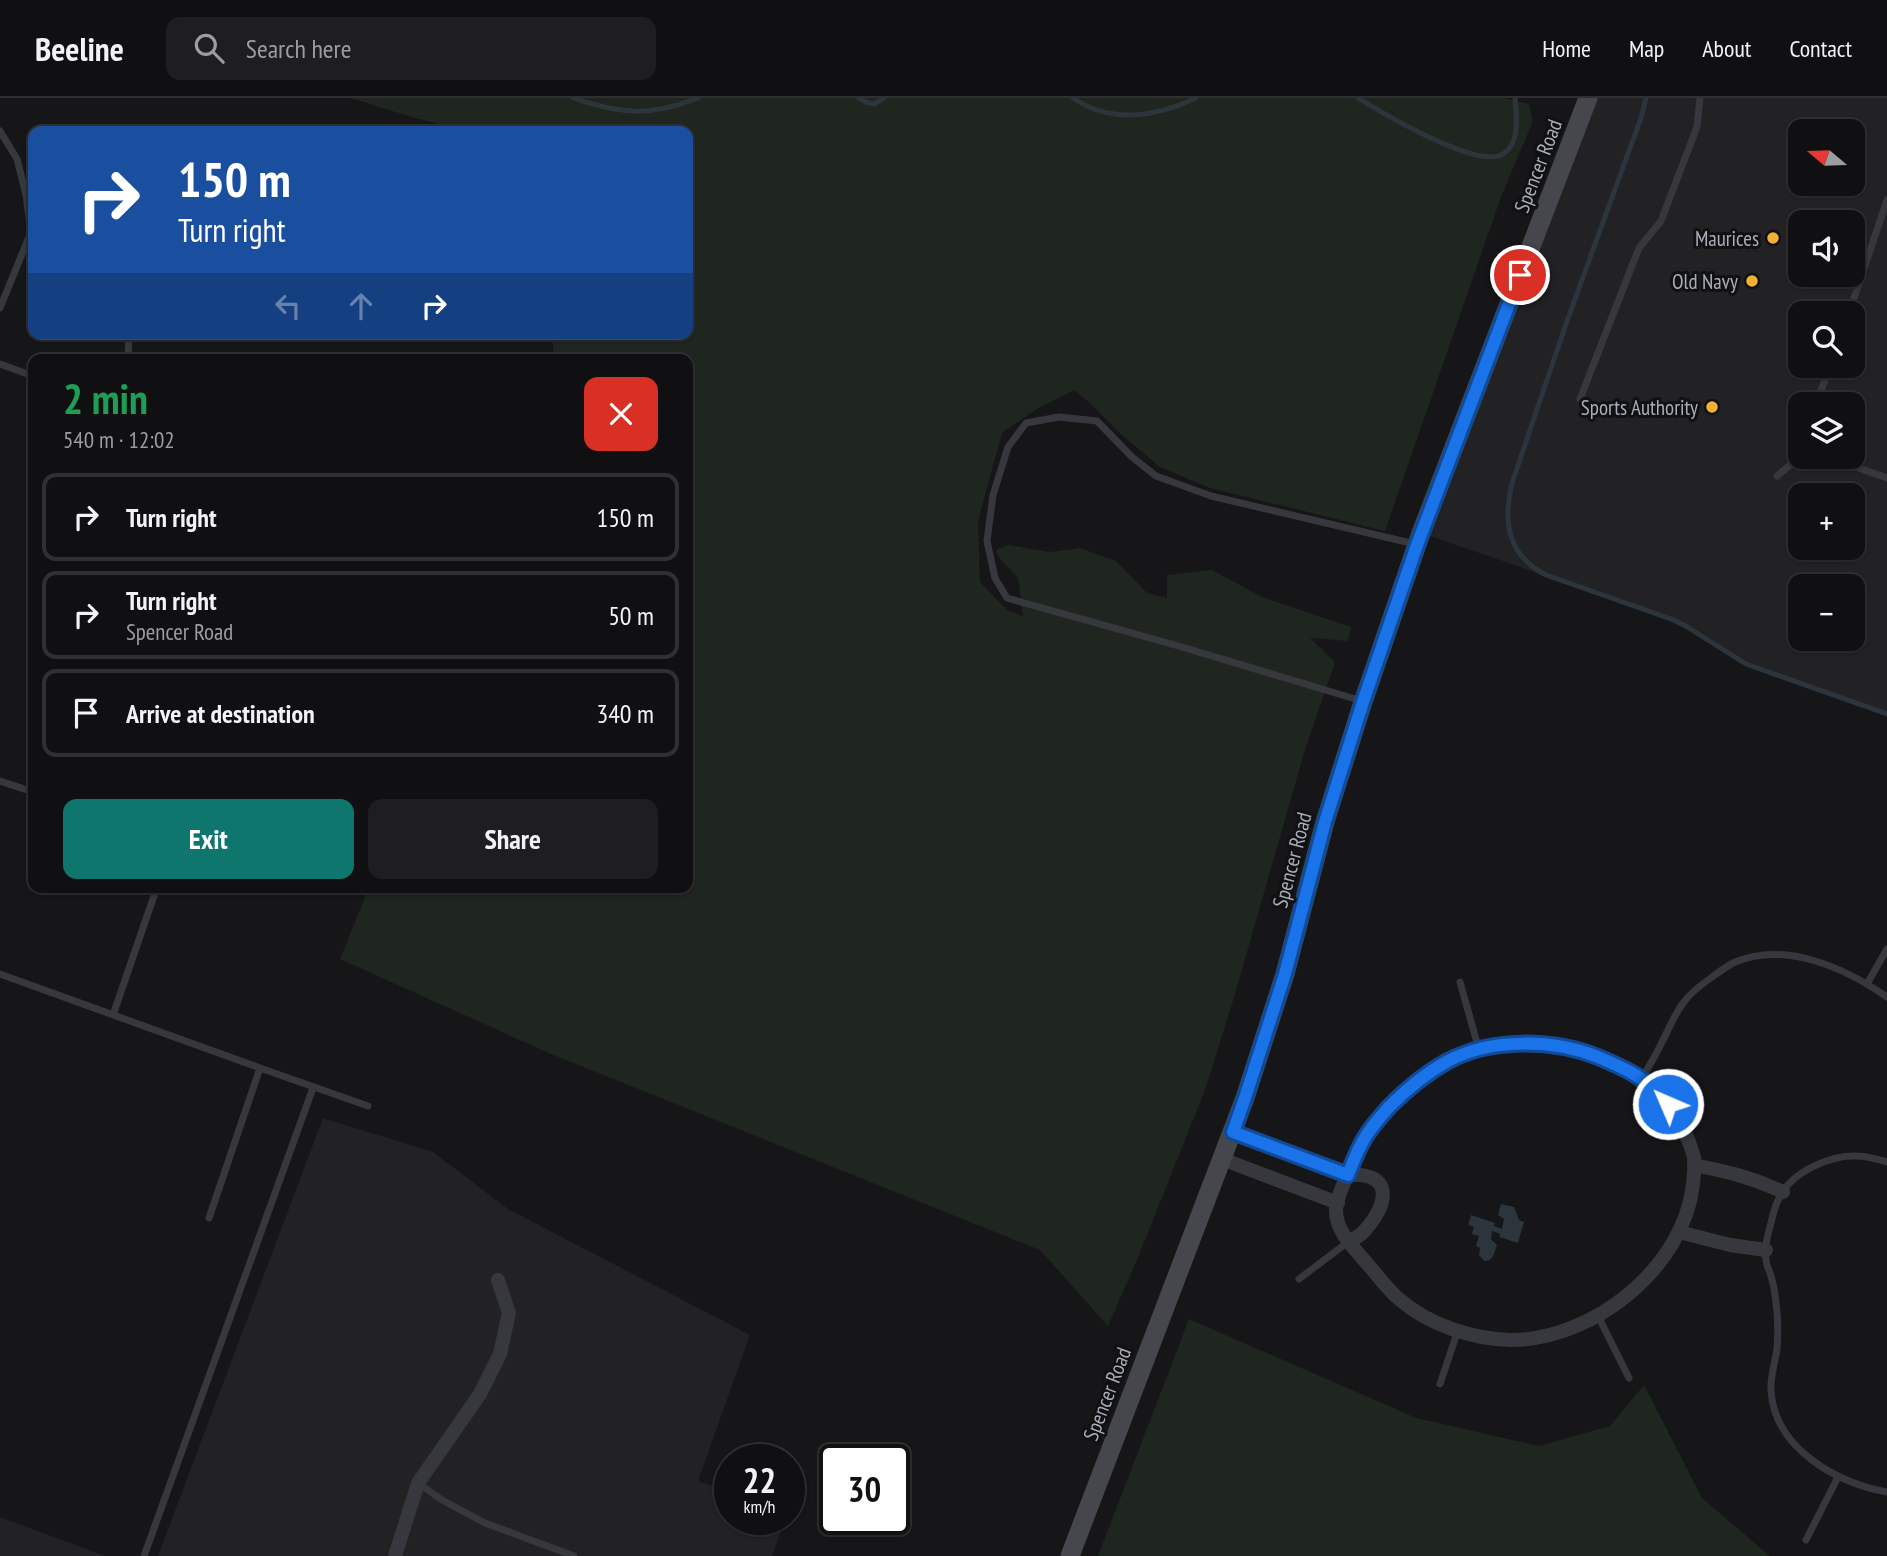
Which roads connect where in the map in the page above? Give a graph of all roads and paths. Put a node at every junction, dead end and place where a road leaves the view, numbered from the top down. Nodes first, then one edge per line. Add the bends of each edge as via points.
1 (1588, 98) edge
2 (1700, 98) edge
3 (0, 131) edge
4 (1887, 200) edge
5 (28, 207) edge
6 (28, 242) edge
7 (1853, 301) edge
8 (0, 308) edge
9 (0, 365) edge
10 (28, 374) edge
11 (1580, 399) dead end
12 (1788, 467) edge
13 (1862, 469) edge
14 (1777, 476) dead end
15 (1887, 478) edge
16 (1417, 545) junction
17 (1363, 702) junction
18 (0, 781) edge
19 (28, 790) edge
20 (155, 893) edge
21 (1887, 949) edge
22 (0, 974) edge
23 (1460, 982) dead end
24 (1867, 984) junction
25 (1887, 997) edge
26 (113, 1014) junction
27 (1479, 1051) junction
28 (260, 1068) junction
29 (1642, 1078) junction
30 (313, 1088) junction
31 (368, 1106) dead end
32 (1233, 1132) junction
33 (1223, 1159) junction
34 (1887, 1162) edge
35 (1694, 1166) junction
36 (1348, 1175) junction
37 (1783, 1192) junction
38 (1338, 1203) junction
39 (209, 1218) dead end
40 (1679, 1231) junction
41 (1348, 1242) junction
42 (1766, 1250) junction
43 (1299, 1279) dead end
44 (498, 1280) dead end
45 (1598, 1316) junction
46 (1458, 1331) junction
47 (1629, 1378) dead end
48 (1440, 1384) dead end
49 (1838, 1477) junction
50 (418, 1483) junction
51 (1887, 1492) edge
52 (1807, 1540) dead end
53 (144, 1556) edge
54 (395, 1556) edge
55 (574, 1556) edge
56 (1070, 1556) edge

1 - 16 street, Spencer Road
2 - 11 lane via 1697,127 1661,221 1639,248
3 - 5 lane via 17,159
4 - 7 lane
6 - 8 lane
9 - 10 lane
12 - 14 lane
13 - 15 lane
16 - 17 street, Spencer Road
16 - 17 lane via 1211,496 1156,476 1097,421 1059,417 1026,423 1008,447 993,495 987,541 995,578 1007,598
17 - 32 street, Spencer Road via 1285,974
18 - 19 lane
20 - 26 lane
21 - 24 lane
22 - 26 lane
23 - 27 lane
24 - 25 lane
24 - 29 lane via 1798,956 1765,955 1735,962 1683,1002
26 - 28 lane
27 - 29 street via 1523,1044 1567,1047
27 - 36 street via 1447,1062 1400,1096 1366,1136
28 - 30 lane
28 - 39 lane
29 - 35 street via 1680,1122
30 - 31 lane
30 - 53 lane
32 - 33 street, Spencer Road
32 - 36 street
33 - 38 street
33 - 56 street, Spencer Road
34 - 37 lane via 1854,1156 1829,1160 1792,1180
35 - 37 street via 1755,1178
35 - 40 street via 1692,1195
36 - 38 street
36 - 41 street via 1376,1179 1383,1198 1364,1232
37 - 42 lane
38 - 41 street via 1336,1211
40 - 42 street
40 - 45 street via 1648,1275
41 - 43 lane
41 - 46 street via 1397,1298 1427,1319
42 - 49 lane via 1778,1329 1770,1388 1773,1404 1797,1447
44 - 50 street via 509,1313 500,1354 480,1394
45 - 46 street via 1528,1339
45 - 47 lane
46 - 48 lane
49 - 51 lane
49 - 52 lane
50 - 54 street
50 - 55 lane via 485,1524

